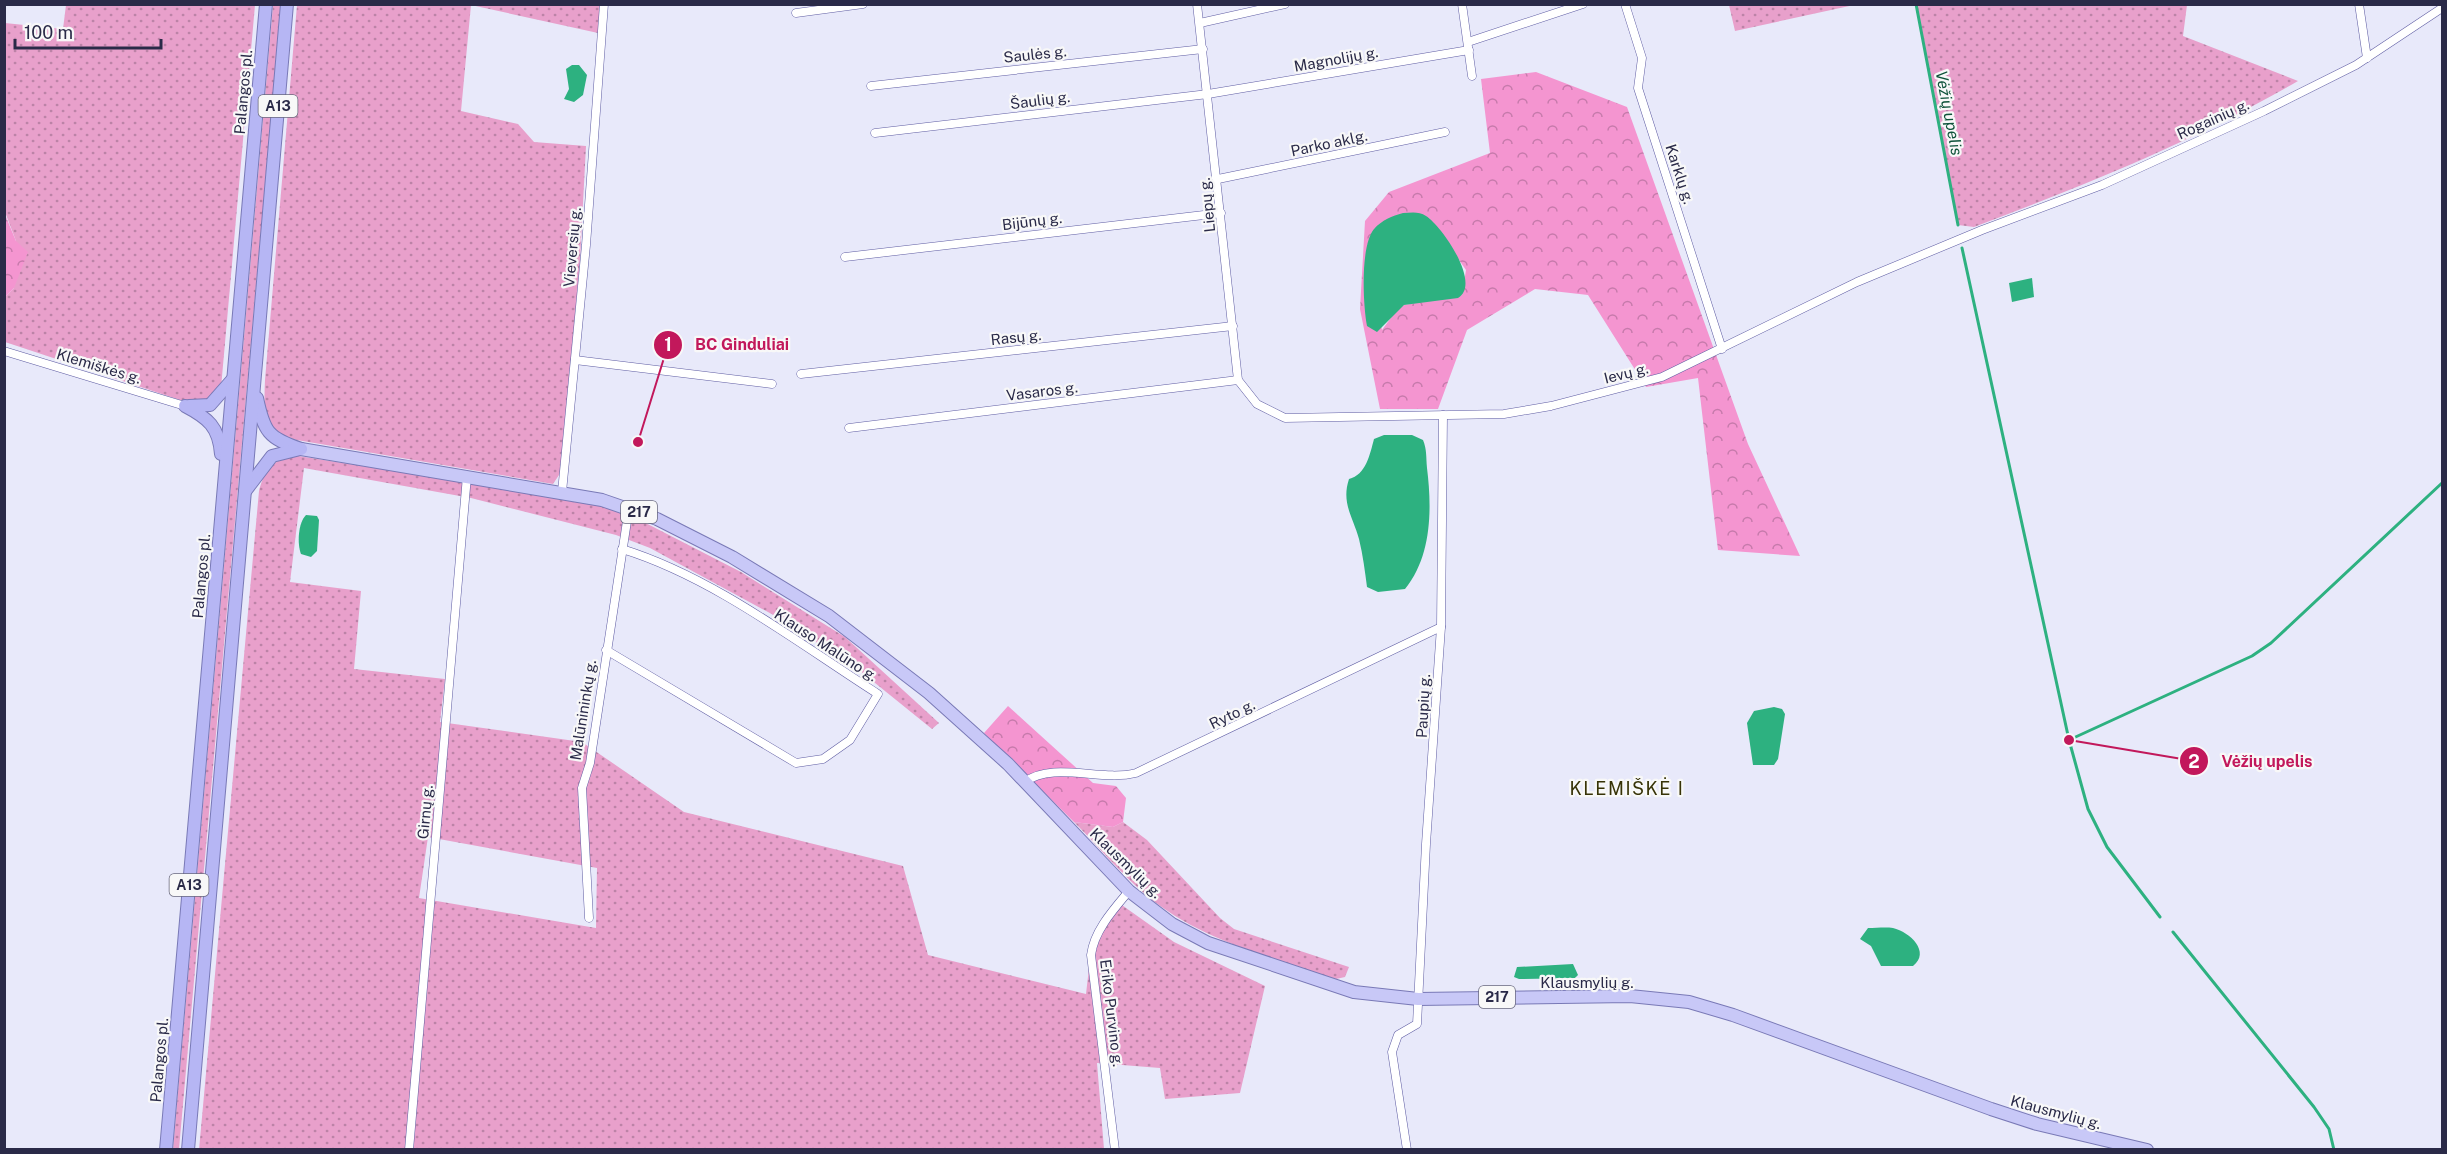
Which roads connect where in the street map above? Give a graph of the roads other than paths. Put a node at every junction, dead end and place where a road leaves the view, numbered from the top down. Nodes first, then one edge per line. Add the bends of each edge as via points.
1 (266, 4) edge
2 (287, 4) edge
3 (604, 4) edge
4 (863, 4) edge
5 (1197, 4) edge
6 (1285, 4) edge
7 (1462, 4) edge
8 (1583, 4) edge
9 (1625, 4) edge
10 (2359, 4) edge
11 (2442, 8) edge
12 (796, 13) dead end
13 (1200, 23) junction
14 (1468, 46) junction
15 (1203, 49) junction
16 (2367, 58) junction
17 (1472, 76) dead end
18 (871, 86) dead end
19 (1208, 94) junction
20 (1445, 132) dead end
21 (875, 134) dead end
22 (1218, 179) junction
23 (1221, 213) junction
24 (1982, 230) joint
25 (845, 257) dead end
26 (1233, 326) junction
27 (1722, 350) junction
28 (4, 351) edge
29 (575, 360) junction
30 (801, 374) dead end
31 (233, 379) junction
32 (1238, 381) junction
33 (772, 384) dead end
34 (254, 385) junction
35 (185, 406) junction
36 (1443, 415) junction
37 (849, 428) dead end
38 (301, 449) junction
39 (467, 476) junction
40 (224, 486) junction
41 (245, 491) junction
42 (562, 492) junction
43 (629, 508) junction
44 (622, 549) junction
45 (1441, 627) junction
46 (606, 650) junction
47 (1025, 782) junction
48 (1129, 891) junction
49 (589, 918) dead end
50 (1418, 999) junction
51 (166, 1149) edge
52 (188, 1149) edge
53 (409, 1149) edge
54 (1115, 1149) edge
55 (1407, 1149) edge
56 (2147, 1149) edge

1 - 31 highway, Palangos pl. / A13
2 - 34 highway, A13
3 - 29 street, Vieversių g.
4 - 12 street
5 - 13 street, Liepų g.
6 - 13 street
7 - 14 street
8 - 14 street, Magnolijų g.
9 - 27 street, Karklų g. via 1642,58 1638,88
10 - 16 street
11 - 16 street, Rogainių g.
13 - 15 street, Liepų g.
14 - 17 street
14 - 19 street, Magnolijų g.
15 - 18 street, Saulės g.
15 - 19 street, Liepų g.
16 - 24 street, Rogainių g. via 2264,111 2102,185
19 - 21 street, Šaulių g.
19 - 22 street, Liepų g.
20 - 22 street, Parko aklg.
22 - 23 street, Liepų g.
23 - 25 street, Bijūnų g.
23 - 26 street, Liepų g.
24 - 27 street, Ievų g. via 1857,282
26 - 30 street, Rasų g.
26 - 32 street, Liepų g.
27 - 36 street, Ievų g. via 1662,377 1551,406 1504,414
28 - 35 street, Klemiškės g.
29 - 33 street
29 - 42 street, Vieversių g.
31 - 35 highway via 210,405
31 - 40 highway, Palangos pl. / A13
32 - 36 street, Ievų g. via 1264,410 1285,418
32 - 37 street, Vasaros g.
34 - 38 highway via 264,427 280,441
34 - 41 highway, A13
35 - 40 highway via 208,420 217,431
36 - 45 street, Paupių g.
38 - 39 main road, 217
38 - 41 highway via 272,456
39 - 42 main road, 217
39 - 53 street, Girnų g.
40 - 51 highway, Palangos pl. / A13
41 - 52 highway, A13
42 - 43 main road, 217
43 - 44 street, Malūnininkų g.
43 - 47 main road, Klausmylių g. / 217 via 685,532 830,616 929,693
44 - 46 street, Malūnininkų g.
44 - 46 street, Klauso Malūno g. via 732,600 878,694 850,740 823,759 796,763
45 - 47 street, Ryto g. via 1136,773 1113,777 1044,773
45 - 50 street, Paupių g.
46 - 49 street, Malūnininkų g. via 590,763 582,788
47 - 48 main road, Klausmylių g. / 217
48 - 50 main road, Klausmylių g. / 217 via 1172,924 1228,952 1354,992
48 - 54 street, Eriko Purvino g. via 1097,933 1090,955
50 - 55 street, Paupių g. via 1417,1024 1398,1035 1392,1052
50 - 56 main road, Klausmylių g. / 217 via 1619,996 1689,1002 1990,1109

